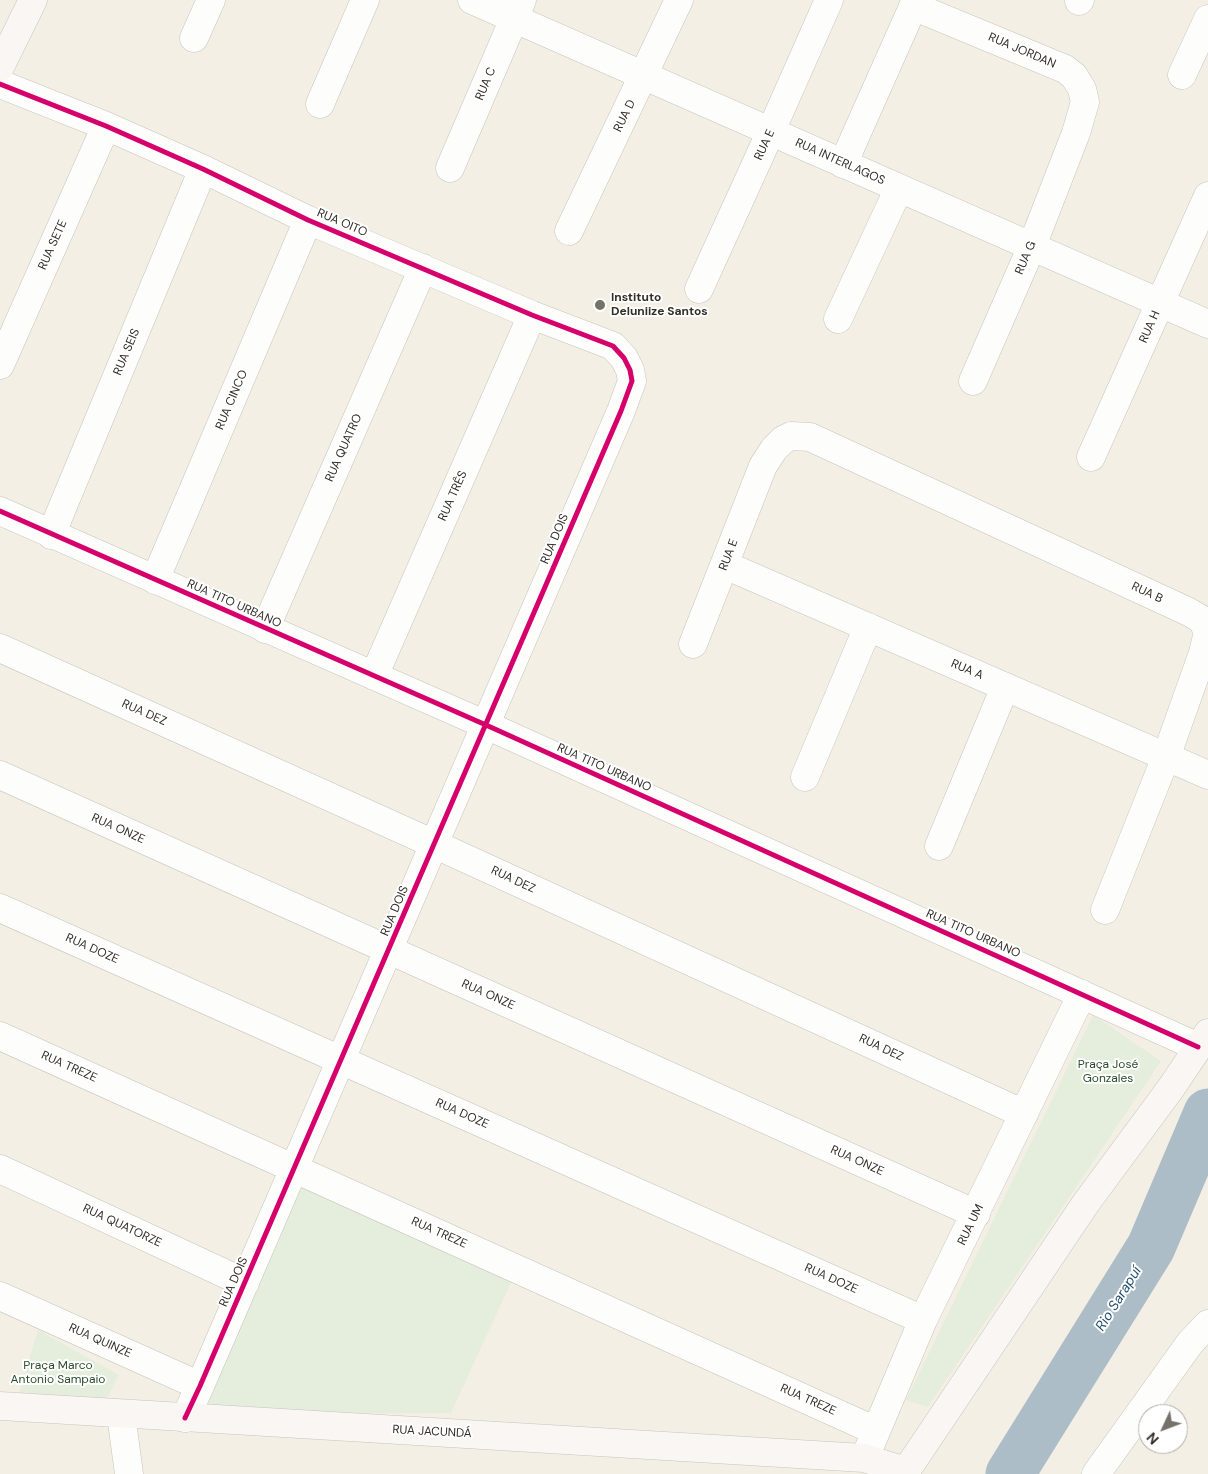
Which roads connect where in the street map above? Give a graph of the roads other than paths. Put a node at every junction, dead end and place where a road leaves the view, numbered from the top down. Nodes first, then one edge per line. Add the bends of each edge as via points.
1 (32, 0) edge
2 (211, 0) edge
3 (365, 0) edge
4 (472, 0) edge
5 (679, 0) edge
6 (828, 0) edge
7 (914, 3) edge
8 (518, 10) edge
9 (1208, 19) edge
10 (194, 38) dead end
11 (0, 67) edge
12 (1182, 75) dead end
13 (644, 76) junction
14 (0, 84) edge
15 (320, 104) dead end
16 (106, 126) junction
17 (771, 131) junction
18 (1076, 133) joint
19 (843, 164) junction
20 (450, 168) dead end
21 (203, 169) junction
22 (899, 188) junction
23 (1208, 196) edge
24 (308, 220) junction
25 (570, 231) dead end
26 (1032, 246) junction
27 (423, 268) junction
28 (699, 289) dead end
29 (1161, 303) junction
30 (532, 315) junction
31 (838, 319) dead end
32 (1208, 324) edge
33 (0, 365) edge
34 (973, 381) dead end
35 (622, 411) joint
36 (810, 437) joint
37 (1091, 457) dead end
38 (0, 511) edge
39 (51, 535) junction
40 (725, 565) junction
41 (155, 580) junction
42 (868, 627) junction
43 (265, 629) junction
44 (693, 644) dead end
45 (0, 648) edge
46 (374, 676) junction
47 (1005, 687) junction
48 (486, 725) junction
49 (1166, 757) junction
50 (0, 775) edge
51 (1208, 775) edge
52 (805, 777) dead end
53 (434, 844) junction
54 (939, 846) dead end
55 (0, 908) edge
56 (1105, 910) dead end
57 (388, 951) junction
58 (1082, 994) junction
59 (0, 1036) edge
60 (1203, 1040) edge
61 (341, 1060) junction
62 (1024, 1114) junction
63 (294, 1168) junction
64 (0, 1169) edge
65 (976, 1214) junction
66 (245, 1283) junction
67 (0, 1296) edge
68 (924, 1320) junction
69 (1208, 1324) edge
70 (200, 1386) junction
71 (0, 1406) edge
72 (122, 1414) junction
73 (185, 1418) junction
74 (876, 1431) junction
75 (864, 1458) junction
76 (905, 1473) edge
77 (129, 1474) edge
78 (1096, 1474) edge

1 - 11 street
2 - 10 street
3 - 15 street
4 - 8 street, RUA INTERLAGOS
5 - 13 street, RUA D
6 - 17 street, RUA E
7 - 18 street, RUA JORDAN via 1065,69 1074,76 1082,89 1084,102
7 - 19 street
8 - 13 street, RUA INTERLAGOS
8 - 20 street, RUA C
9 - 12 street
13 - 17 street, RUA INTERLAGOS
13 - 25 street, RUA D
14 - 16 street, RUA OITO
16 - 21 street, RUA OITO
16 - 33 street, RUA SETE
17 - 19 street, RUA INTERLAGOS
17 - 28 street, RUA E
18 - 26 street, RUA G
19 - 22 street, RUA INTERLAGOS
21 - 24 street, RUA OITO
21 - 39 street, RUA SEIS
22 - 26 street, RUA INTERLAGOS
22 - 31 street
23 - 29 street, RUA H
24 - 27 street, RUA OITO
24 - 41 street, RUA CINCO
26 - 29 street, RUA INTERLAGOS
26 - 34 street, RUA G
27 - 30 street, RUA OITO
27 - 43 street, RUA QUATRO
29 - 32 street, RUA INTERLAGOS
29 - 37 street, RUA H
30 - 35 street, RUA OITO via 613,346 624,358 632,381
30 - 46 street, RUA TRÊS
35 - 48 street, RUA DOIS
36 - 40 street, RUA E via 791,436 783,440 763,466
36 - 49 street, RUA B via 1201,619 1207,636 1203,653
38 - 39 street, RUA TITO URBANO
39 - 41 street, RUA TITO URBANO
40 - 42 street, RUA A
40 - 44 street, RUA E
41 - 43 street, RUA TITO URBANO
42 - 47 street, RUA A
42 - 52 street
43 - 46 street, RUA TITO URBANO
45 - 53 street, RUA DEZ
46 - 48 street, RUA TITO URBANO
47 - 49 street, RUA A
47 - 54 street
48 - 53 street, RUA DOIS
48 - 58 street, RUA TITO URBANO
49 - 51 street, RUA A
49 - 56 street, RUA B
50 - 57 street, RUA ONZE
53 - 57 street, RUA DOIS
53 - 62 street, RUA DEZ
55 - 61 street, RUA DOZE
57 - 61 street, RUA DOIS
57 - 65 street, RUA ONZE
58 - 60 street, RUA TITO URBANO
58 - 62 street, RUA UM
59 - 63 street, RUA TREZE
60 - 76 street via 1086,1202
61 - 63 street, RUA DOIS
61 - 68 street, RUA DOZE
62 - 65 street, RUA UM
63 - 66 street, RUA DOIS
63 - 74 street, RUA TREZE
64 - 66 street, RUA QUATORZE
65 - 68 street, RUA UM
66 - 70 street, RUA DOIS
67 - 70 street, RUA QUINZE
68 - 74 street, RUA UM
69 - 78 street via 1190,1343
70 - 73 street, RUA DOIS
71 - 72 street, RUA JACUNDÁ
72 - 73 street, RUA JACUNDÁ
72 - 77 street
73 - 75 street, RUA JACUNDÁ
74 - 75 street, RUA UM
75 - 76 street, RUA JACUNDÁ

